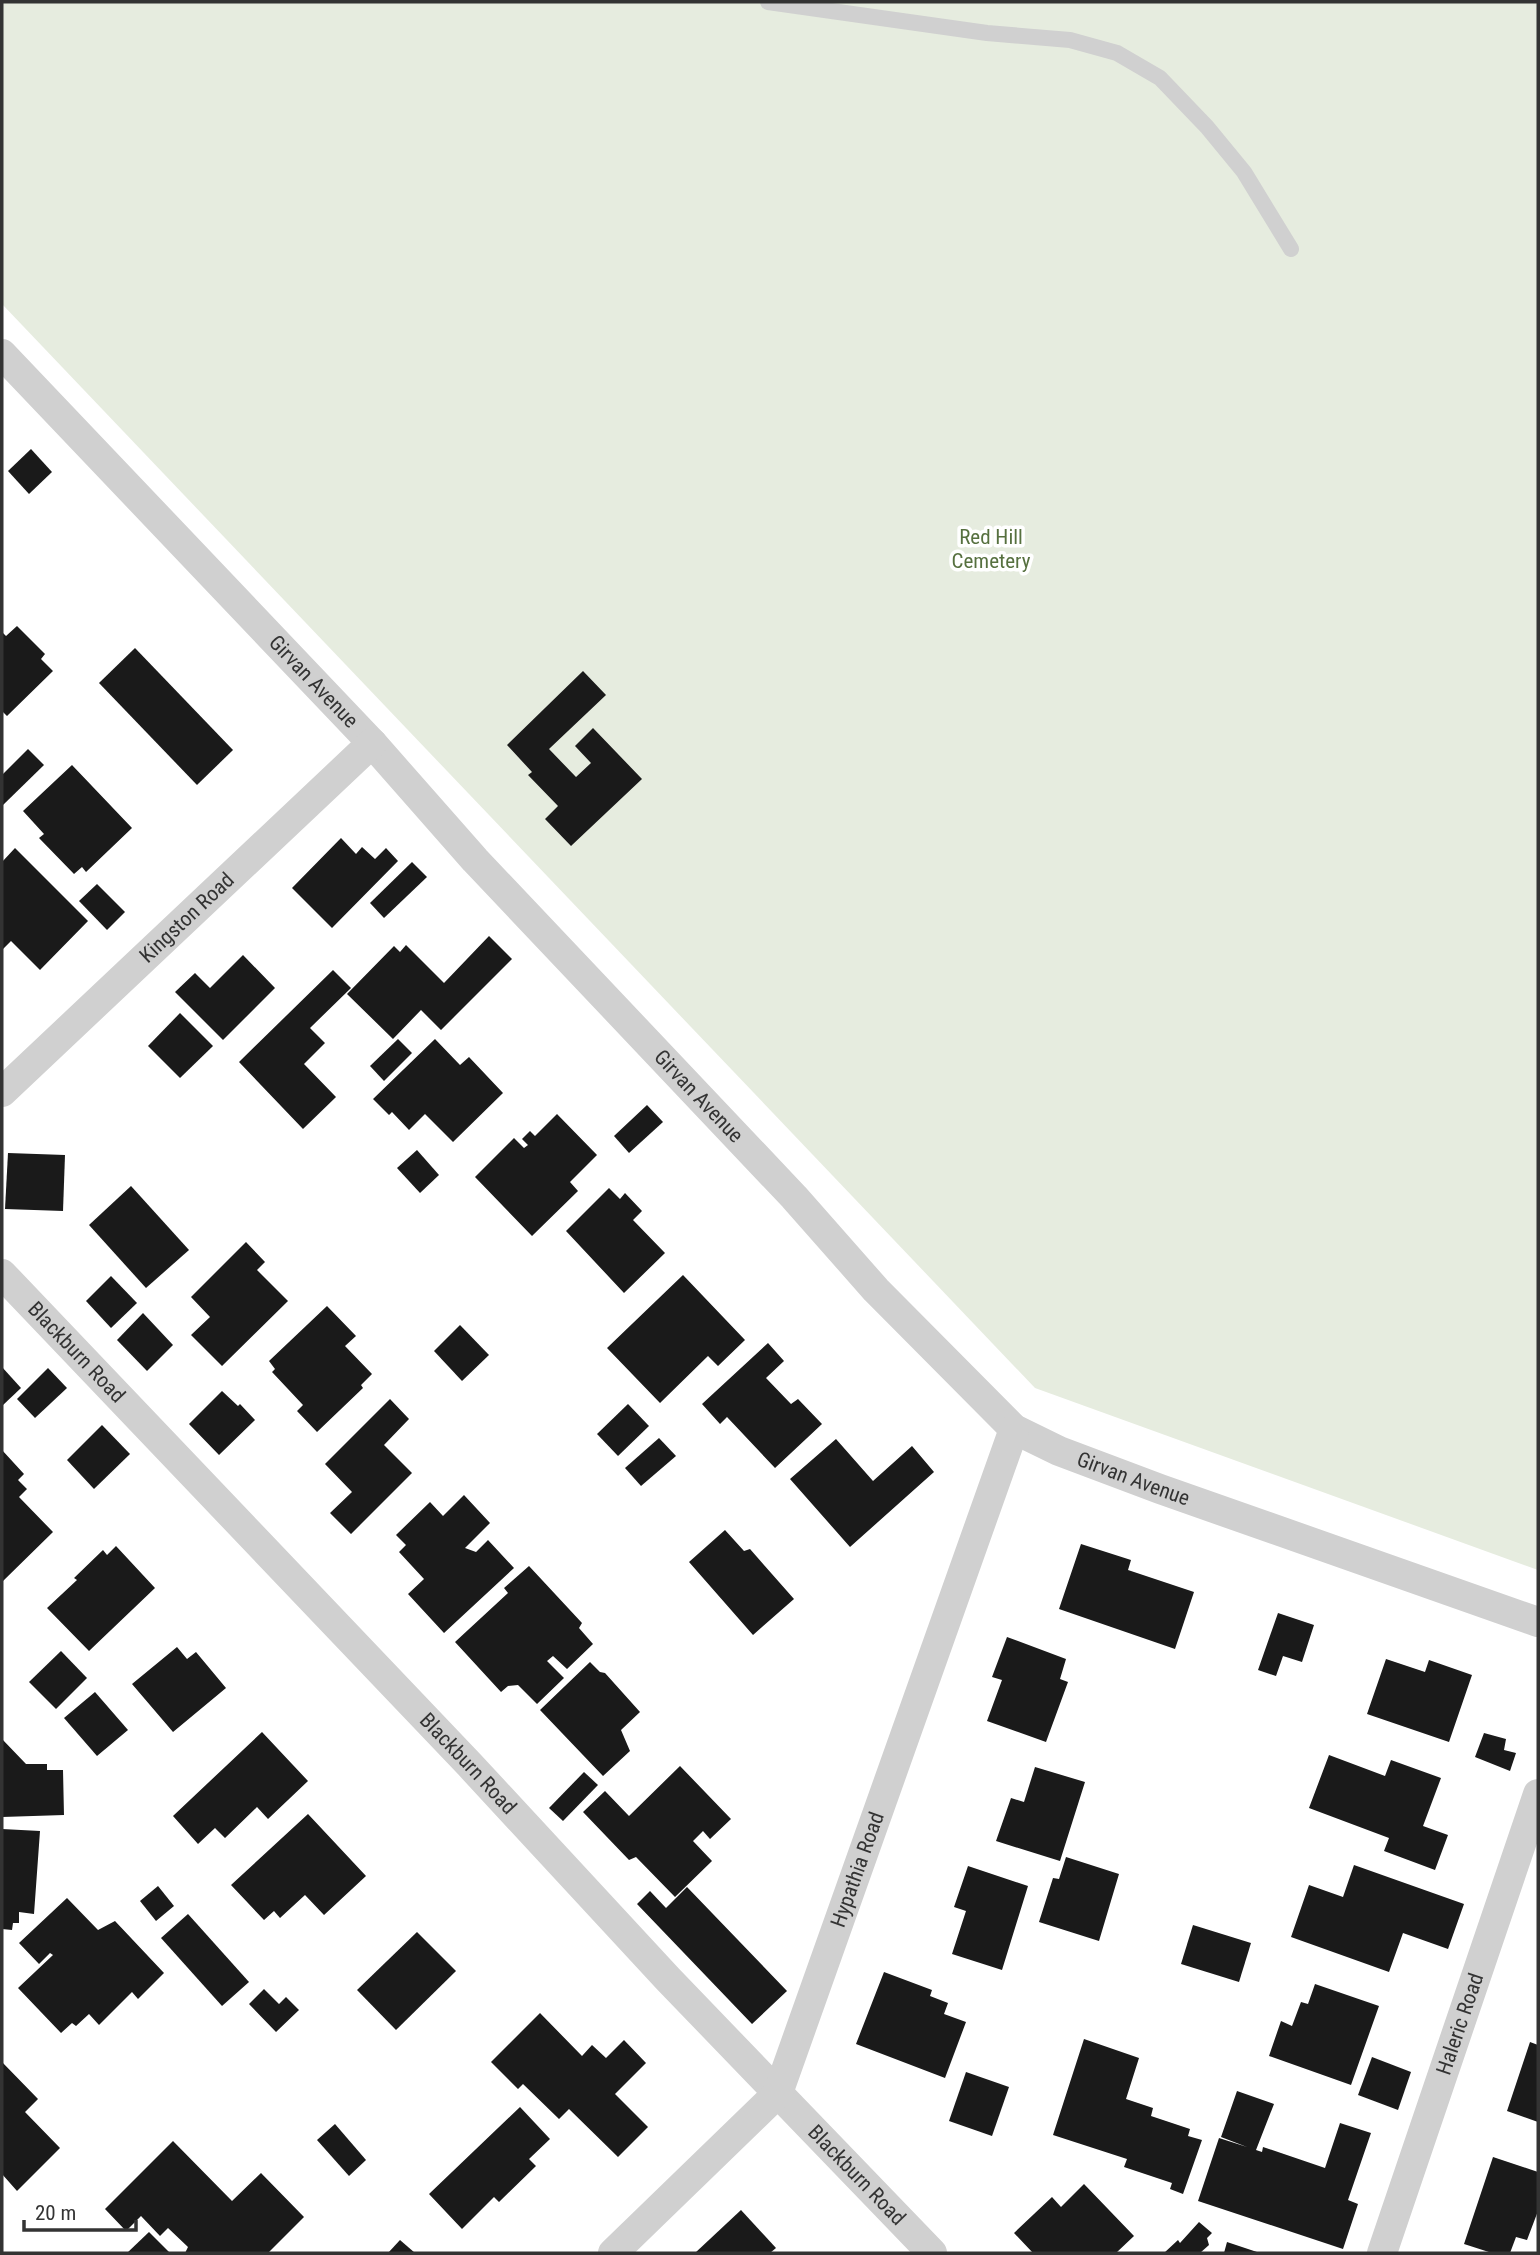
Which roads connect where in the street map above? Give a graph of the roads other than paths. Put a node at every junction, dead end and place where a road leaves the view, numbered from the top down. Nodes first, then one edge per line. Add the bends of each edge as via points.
1 (768, 2) edge
2 (1291, 249) dead end
3 (2, 354) edge
4 (372, 743) junction
5 (2, 1093) edge
6 (2, 1274) edge
7 (1014, 1429) junction
8 (1538, 1622) edge
9 (1538, 1794) edge
10 (778, 2093) junction
11 (613, 2253) edge
12 (932, 2253) edge
13 (1382, 2253) edge

1 - 2 lane via 1070,40 1117,53 1160,78 1208,127 1244,172
3 - 4 street, Girvan Avenue
4 - 5 street, Kingston Road
4 - 7 street, Girvan Avenue via 475,860 876,1290
6 - 10 street, Blackburn Road
7 - 8 street, Girvan Avenue via 1160,1489
7 - 10 street, Hypathia Road
9 - 13 street, Haleric Road
10 - 11 street, Hypathia Road
10 - 12 street, Blackburn Road

